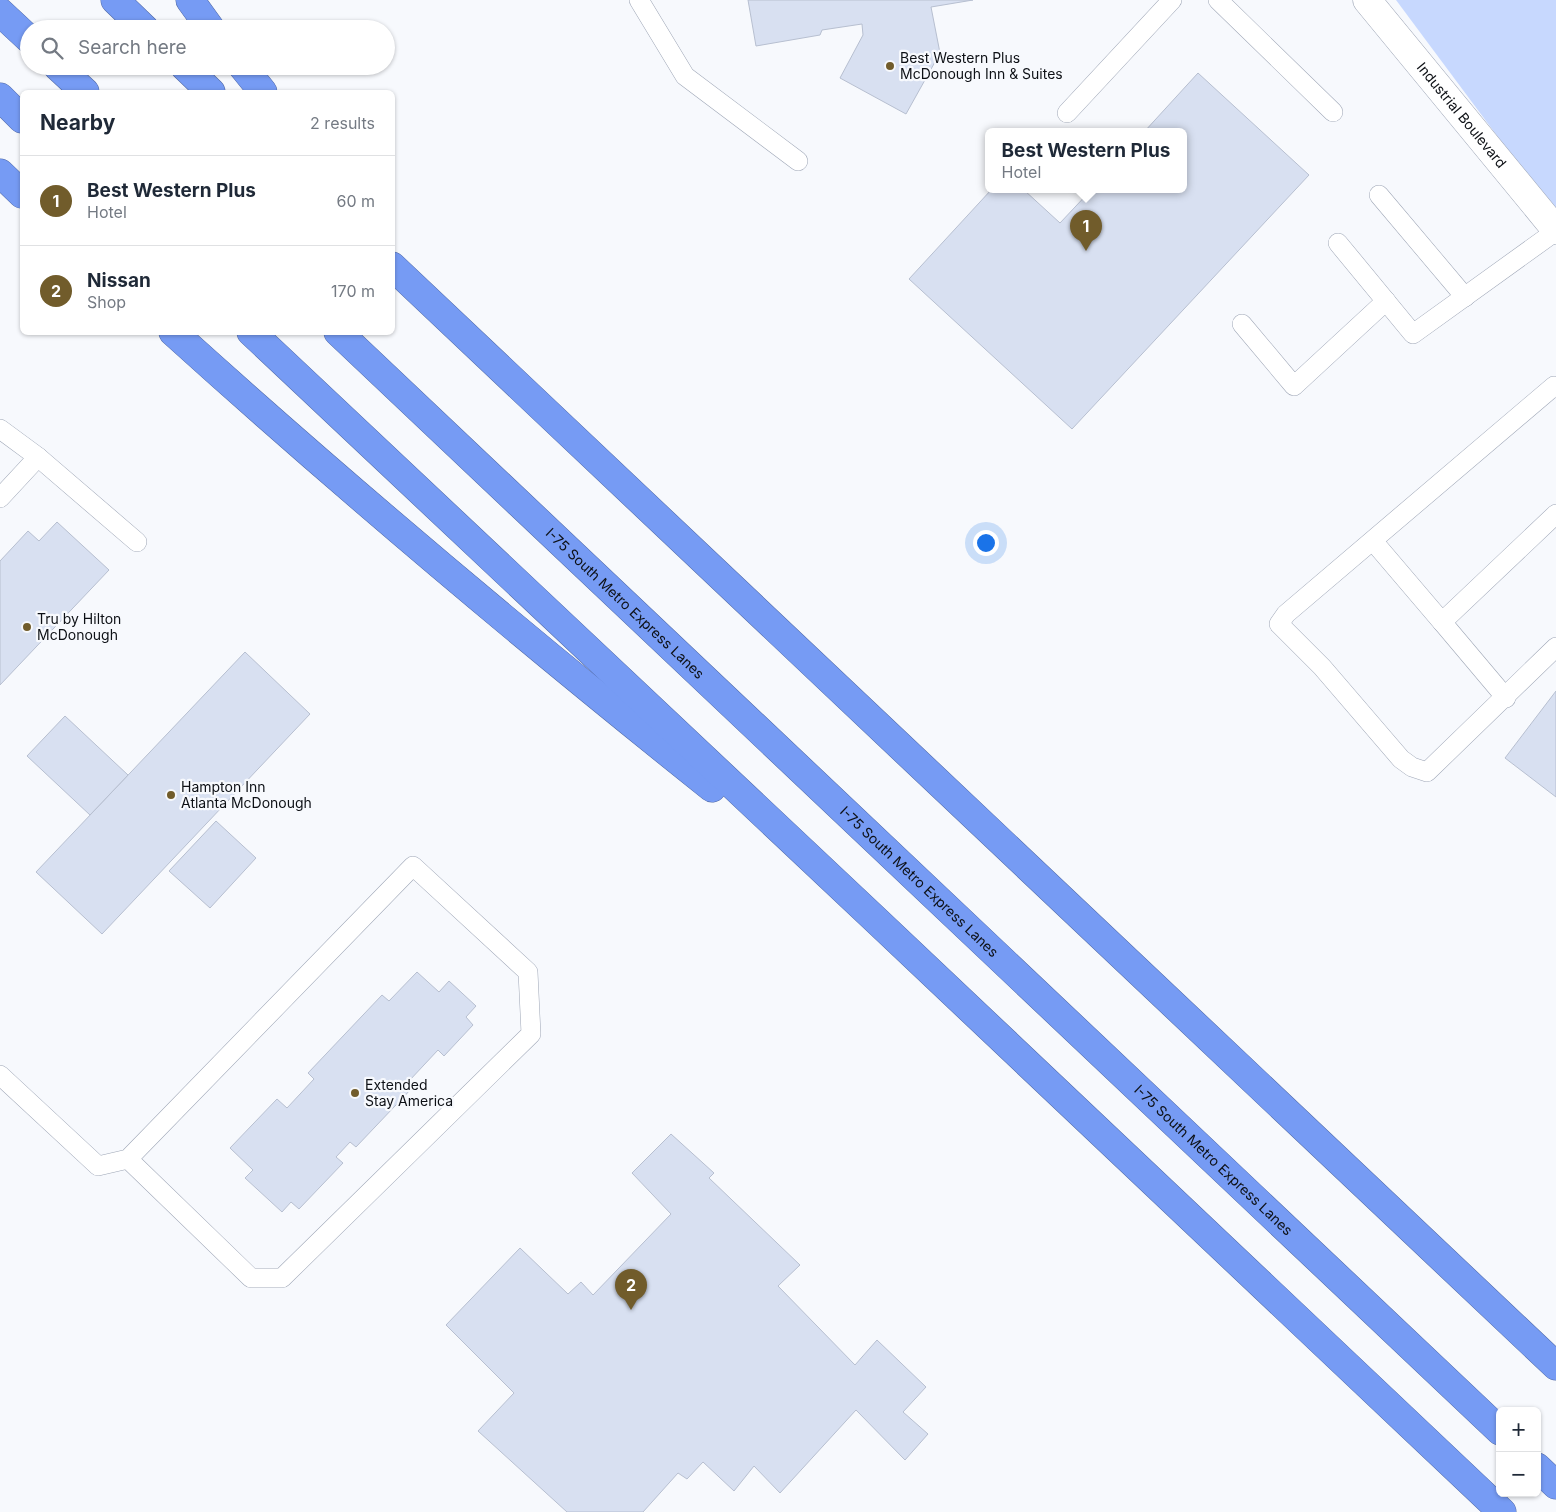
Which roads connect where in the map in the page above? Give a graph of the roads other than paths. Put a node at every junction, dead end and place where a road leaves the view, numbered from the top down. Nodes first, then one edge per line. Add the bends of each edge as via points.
1 (115, 0) edge
2 (190, 0) edge
3 (639, 0) edge
4 (1172, 0) edge
5 (1218, 0) edge
6 (1368, 0) edge
7 (0, 12) edge
8 (136, 20) edge
9 (204, 20) edge
10 (20, 31) edge
11 (67, 75) edge
12 (193, 75) edge
13 (249, 75) edge
14 (83, 90) edge
15 (209, 90) edge
16 (261, 90) edge
17 (0, 97) edge
18 (1067, 112) dead end
19 (1333, 112) dead end
20 (20, 116) edge
21 (798, 162) dead end
22 (0, 173) edge
23 (20, 192) edge
24 (1379, 195) dead end
25 (1556, 230) edge
26 (1338, 243) dead end
27 (395, 269) edge
28 (1464, 297) junction
29 (1386, 301) junction
30 (1242, 324) dead end
31 (176, 335) edge
32 (253, 335) edge
33 (341, 335) edge
34 (1556, 388) edge
35 (0, 429) edge
36 (38, 456) junction
37 (0, 498) edge
38 (1556, 514) edge
39 (1373, 541) junction
40 (137, 542) dead end
41 (1442, 622) junction
42 (1556, 647) edge
43 (1506, 698) junction
44 (877, 921) junction
45 (0, 1075) edge
46 (128, 1159) junction
47 (1556, 1366) edge
48 (1496, 1428) edge
49 (1541, 1471) edge
50 (1556, 1485) edge
51 (1502, 1512) edge

1 - 8 highway
2 - 9 highway
3 - 21 lane via 685,76
4 - 18 lane
5 - 19 lane
6 - 25 street, Industrial Boulevard
7 - 10 highway
11 - 14 highway
12 - 15 highway
13 - 16 highway
17 - 20 highway
22 - 23 highway
24 - 28 lane
25 - 28 lane
26 - 29 lane
27 - 47 highway
28 - 29 lane via 1413,334
29 - 30 lane via 1294,386
31 - 44 highway via 541,651
32 - 44 highway
33 - 48 highway, I-75 South Metro Express Lanes
34 - 39 lane via 1554,386
35 - 36 lane
36 - 37 lane
36 - 40 lane
38 - 41 lane
39 - 41 lane
39 - 43 lane via 1286,614 1279,624 1322,667 1401,759 1427,772
41 - 43 lane
42 - 43 lane
44 - 51 highway
45 - 46 lane via 98,1166
46 - 46 lane via 413,866 528,972 531,1034 282,1278 251,1278
49 - 50 highway

